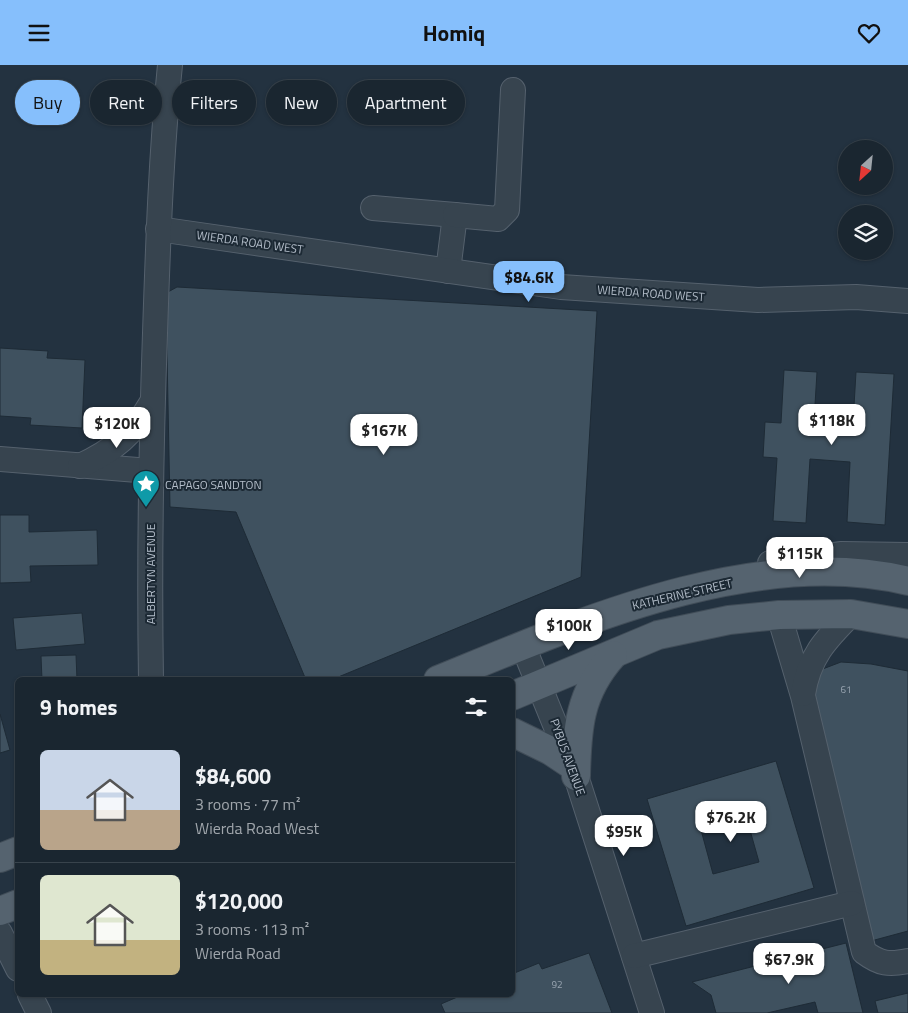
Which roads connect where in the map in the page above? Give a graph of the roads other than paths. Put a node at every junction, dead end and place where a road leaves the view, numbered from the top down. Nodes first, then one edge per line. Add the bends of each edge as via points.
1 (170, 65) edge
2 (513, 90) dead end
3 (373, 208) dead end
4 (455, 215) junction
5 (158, 229) junction
6 (448, 271) junction
7 (908, 301) edge
8 (152, 402) junction
9 (0, 459) edge
10 (80, 466) junction
11 (150, 471) junction
12 (908, 555) edge
13 (908, 581) edge
14 (684, 591) junction
15 (851, 614) junction
16 (779, 615) junction
17 (908, 623) edge
18 (524, 646) junction
19 (613, 655) junction
20 (151, 677) edge
21 (446, 677) edge
22 (541, 685) junction
23 (515, 695) edge
24 (802, 696) junction
25 (515, 733) edge
26 (574, 771) junction
27 (15, 852) edge
28 (0, 858) edge
29 (852, 903) junction
30 (15, 905) edge
31 (0, 911) edge
32 (0, 933) edge
33 (634, 956) junction
34 (908, 961) edge
35 (15, 963) edge
36 (31, 997) edge
37 (39, 1013) edge
38 (652, 1013) edge

1 - 5 street, ALBERTYN AVENUE
2 - 4 street via 507,211 498,219
3 - 4 street
4 - 6 street
5 - 6 street, WIERDA ROAD WEST
5 - 8 street, ALBERTYN AVENUE
6 - 7 street, WIERDA ROAD WEST via 561,287 758,300 856,297
8 - 10 street via 140,423 115,447
8 - 11 street, ALBERTYN AVENUE
9 - 10 street
10 - 11 street
11 - 20 street, ALBERTYN AVENUE
12 - 14 street via 842,554 783,561 697,576
13 - 14 main road, KATHERINE STREET via 839,571 777,573
14 - 18 main road, KATHERINE STREET via 623,607
15 - 16 main road
15 - 17 main road
15 - 24 street via 824,642 810,663
16 - 19 main road via 688,627 658,635
16 - 24 street
18 - 21 main road, KATHERINE STREET
18 - 22 street, PYBUS AVENUE
19 - 22 main road
19 - 26 main road via 591,687 583,706 577,730
22 - 23 main road
22 - 26 street, PYBUS AVENUE
24 - 29 street
25 - 26 main road via 551,751
26 - 33 street, PYBUS AVENUE
27 - 28 main road
29 - 33 street
29 - 34 street via 864,952 878,962 890,965
30 - 31 main road
32 - 35 street
33 - 38 street, PYBUS AVENUE
36 - 37 street

